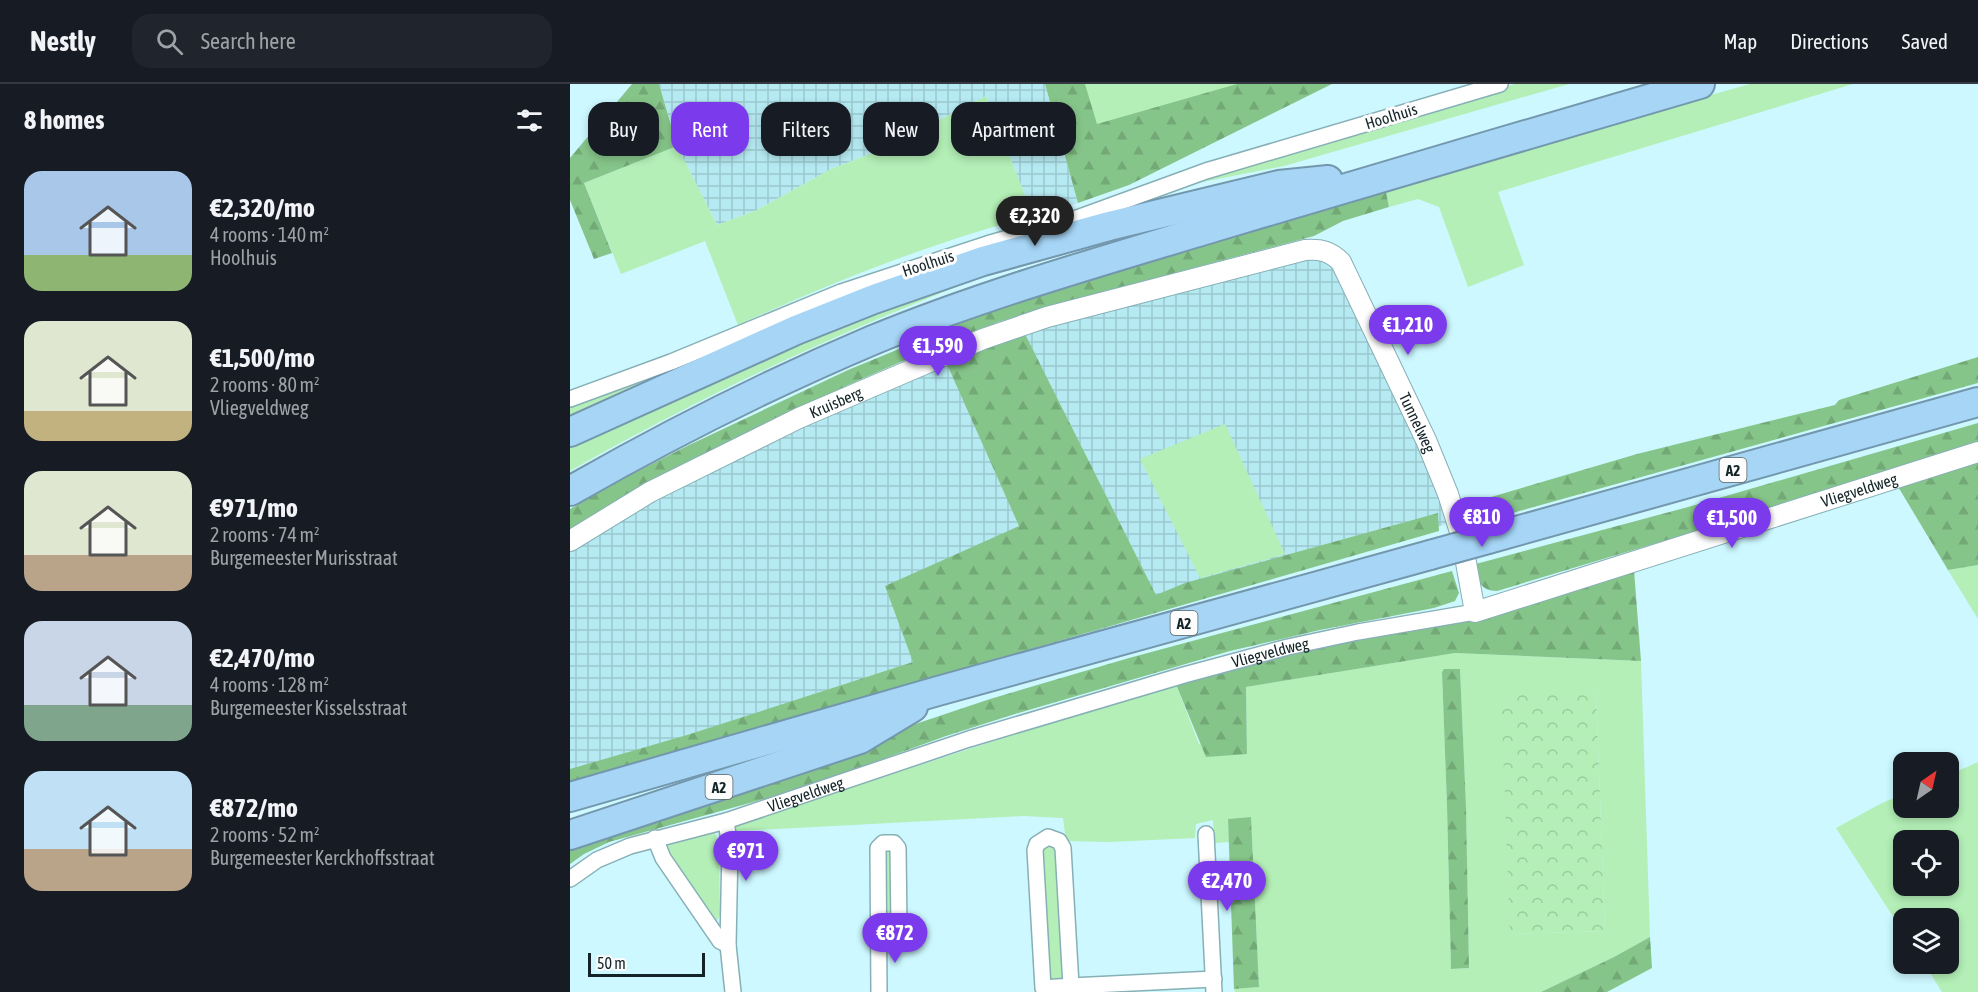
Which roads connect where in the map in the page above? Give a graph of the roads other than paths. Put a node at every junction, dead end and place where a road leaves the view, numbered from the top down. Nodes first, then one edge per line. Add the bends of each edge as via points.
1 (1500, 84) edge
2 (1700, 84) edge
3 (1399, 172) junction
4 (1326, 250) joint
5 (570, 399) edge
6 (1978, 402) edge
7 (570, 432) edge
8 (1978, 452) edge
9 (570, 491) edge
10 (570, 541) edge
11 (1475, 612) junction
12 (938, 691) junction
13 (570, 797) edge
14 (726, 821) junction
15 (1206, 834) dead end
16 (570, 835) edge
17 (655, 838) junction
18 (570, 879) edge
19 (878, 936) junction
20 (728, 945) junction
21 (1214, 985) edge
22 (1071, 986) junction
23 (1043, 990) edge
24 (733, 992) edge
25 (879, 992) edge

1 - 5 street, Hoolhuis via 1206,171 1077,218 841,292
2 - 3 highway
3 - 7 highway via 1279,185 983,261 796,330
3 - 9 highway via 1076,269 928,319 733,404
4 - 10 street, Kruisberg via 1305,250 1047,316 983,339 758,438 650,492
4 - 11 street, Tunnelweg via 1346,270 1426,440 1461,535
6 - 12 highway, A2, bridge
8 - 11 street, Vliegveldweg
11 - 14 street, Vliegveldweg via 1288,647 1184,675 969,739
12 - 13 highway, A2
12 - 16 highway, A2 via 860,740
14 - 17 street, Vliegveldweg
14 - 20 street
15 - 21 street
17 - 18 street, Vliegveldweg via 597,860
17 - 20 street via 663,858 720,941
19 - 19 street via 878,848 889,842 898,848 899,928 894,935
19 - 25 street
20 - 24 street
21 - 22 street
22 - 23 street
22 - 23 street via 1063,848 1059,841 1048,837 1035,850

